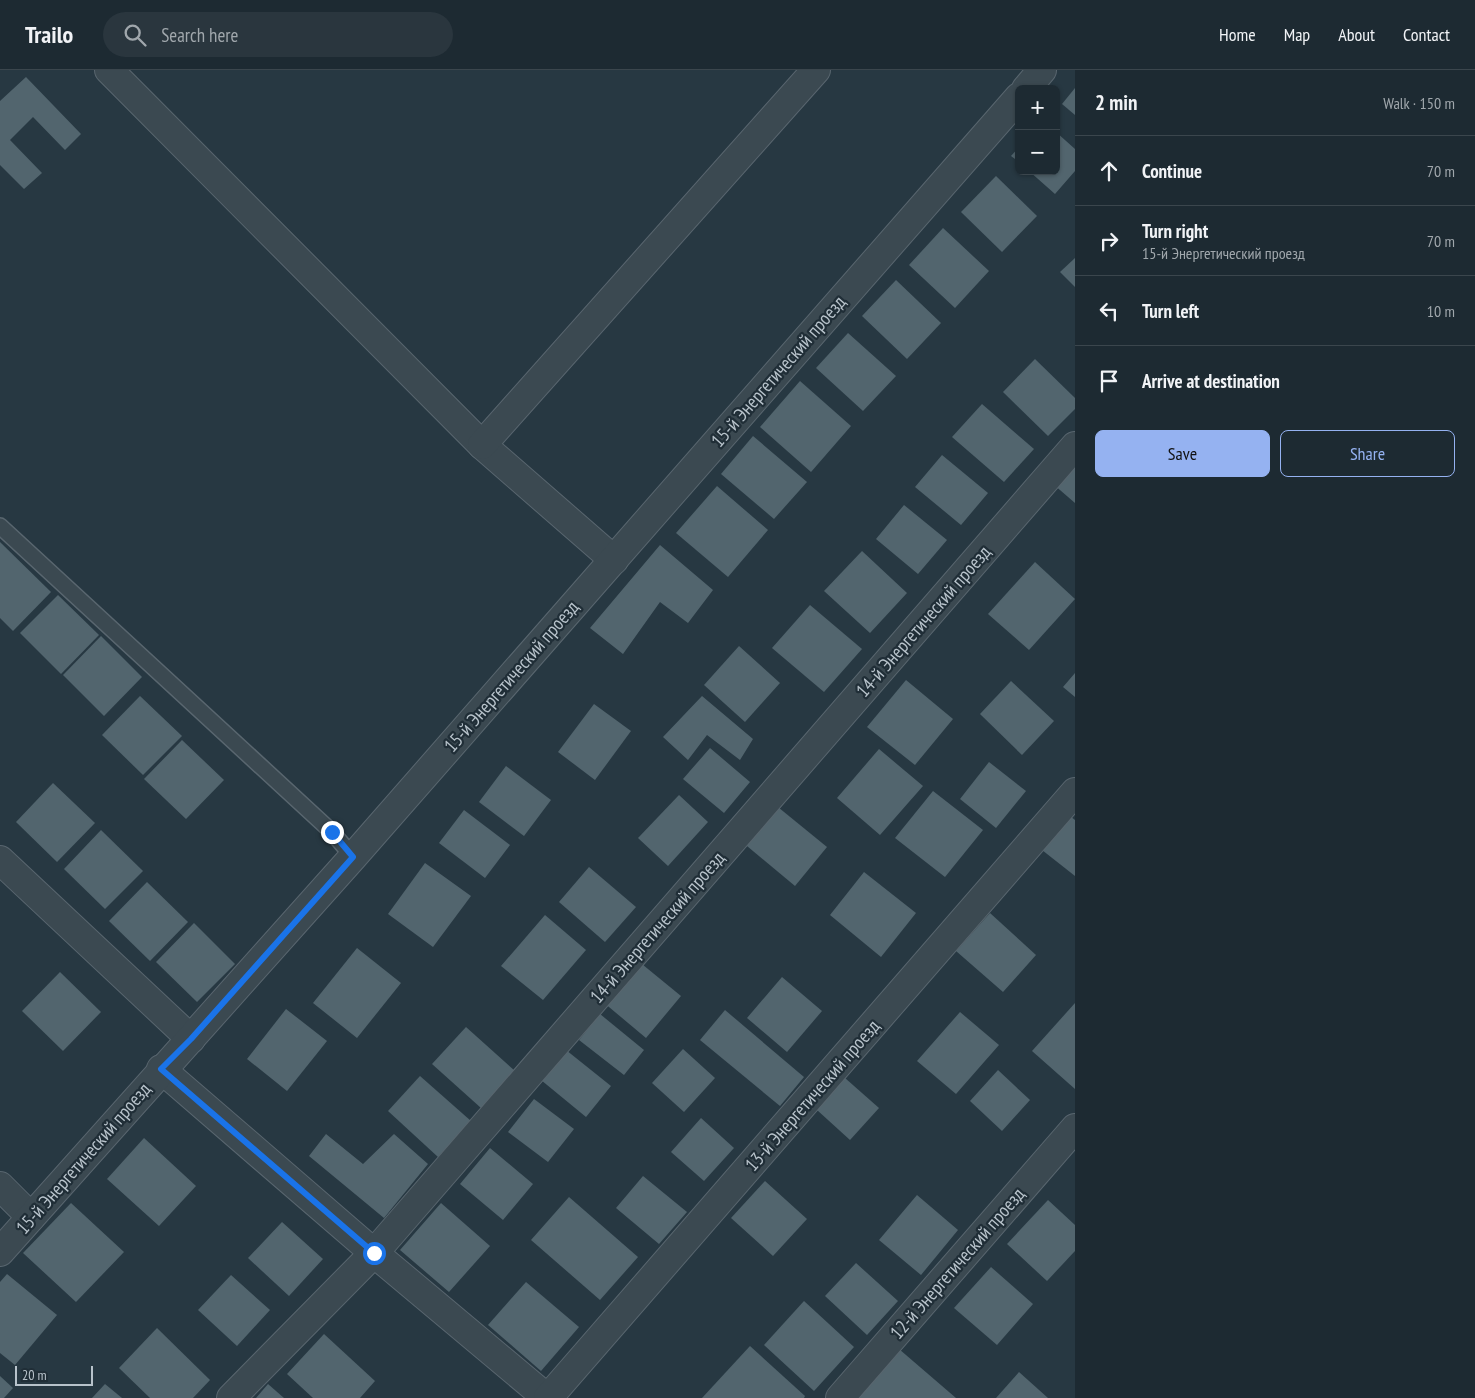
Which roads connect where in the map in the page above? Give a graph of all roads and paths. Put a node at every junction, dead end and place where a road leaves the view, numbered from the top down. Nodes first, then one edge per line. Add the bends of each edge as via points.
1 (108, 70) edge
2 (816, 70) edge
3 (1042, 70) edge
4 (1029, 85) edge
5 (1015, 101) edge
6 (482, 445) junction
7 (1075, 446) edge
8 (0, 526) edge
9 (614, 560) junction
10 (1075, 792) edge
11 (353, 857) junction
12 (0, 860) edge
13 (191, 1039) junction
14 (161, 1069) junction
15 (1075, 1128) edge
16 (0, 1186) edge
17 (31, 1217) junction
18 (0, 1252) edge
19 (374, 1253) junction
20 (230, 1398) edge
21 (548, 1398) edge
22 (840, 1398) edge

1 - 6 street
2 - 6 street
3 - 4 street
5 - 9 street, 15-й Энергетический проезд
6 - 9 street
7 - 19 street, 14-й Энергетический проезд
8 - 11 lane via 332,832
9 - 11 street, 15-й Энергетический проезд
10 - 21 street, 13-й Энергетический проезд
11 - 13 street, 15-й Энергетический проезд
12 - 13 street
13 - 14 street, 15-й Энергетический проезд
14 - 17 street, 15-й Энергетический проезд
14 - 19 street
15 - 22 street, 12-й Энергетический проезд
16 - 17 street
17 - 18 street, 15-й Энергетический проезд
19 - 20 street, 14-й Энергетический проезд
19 - 21 street

